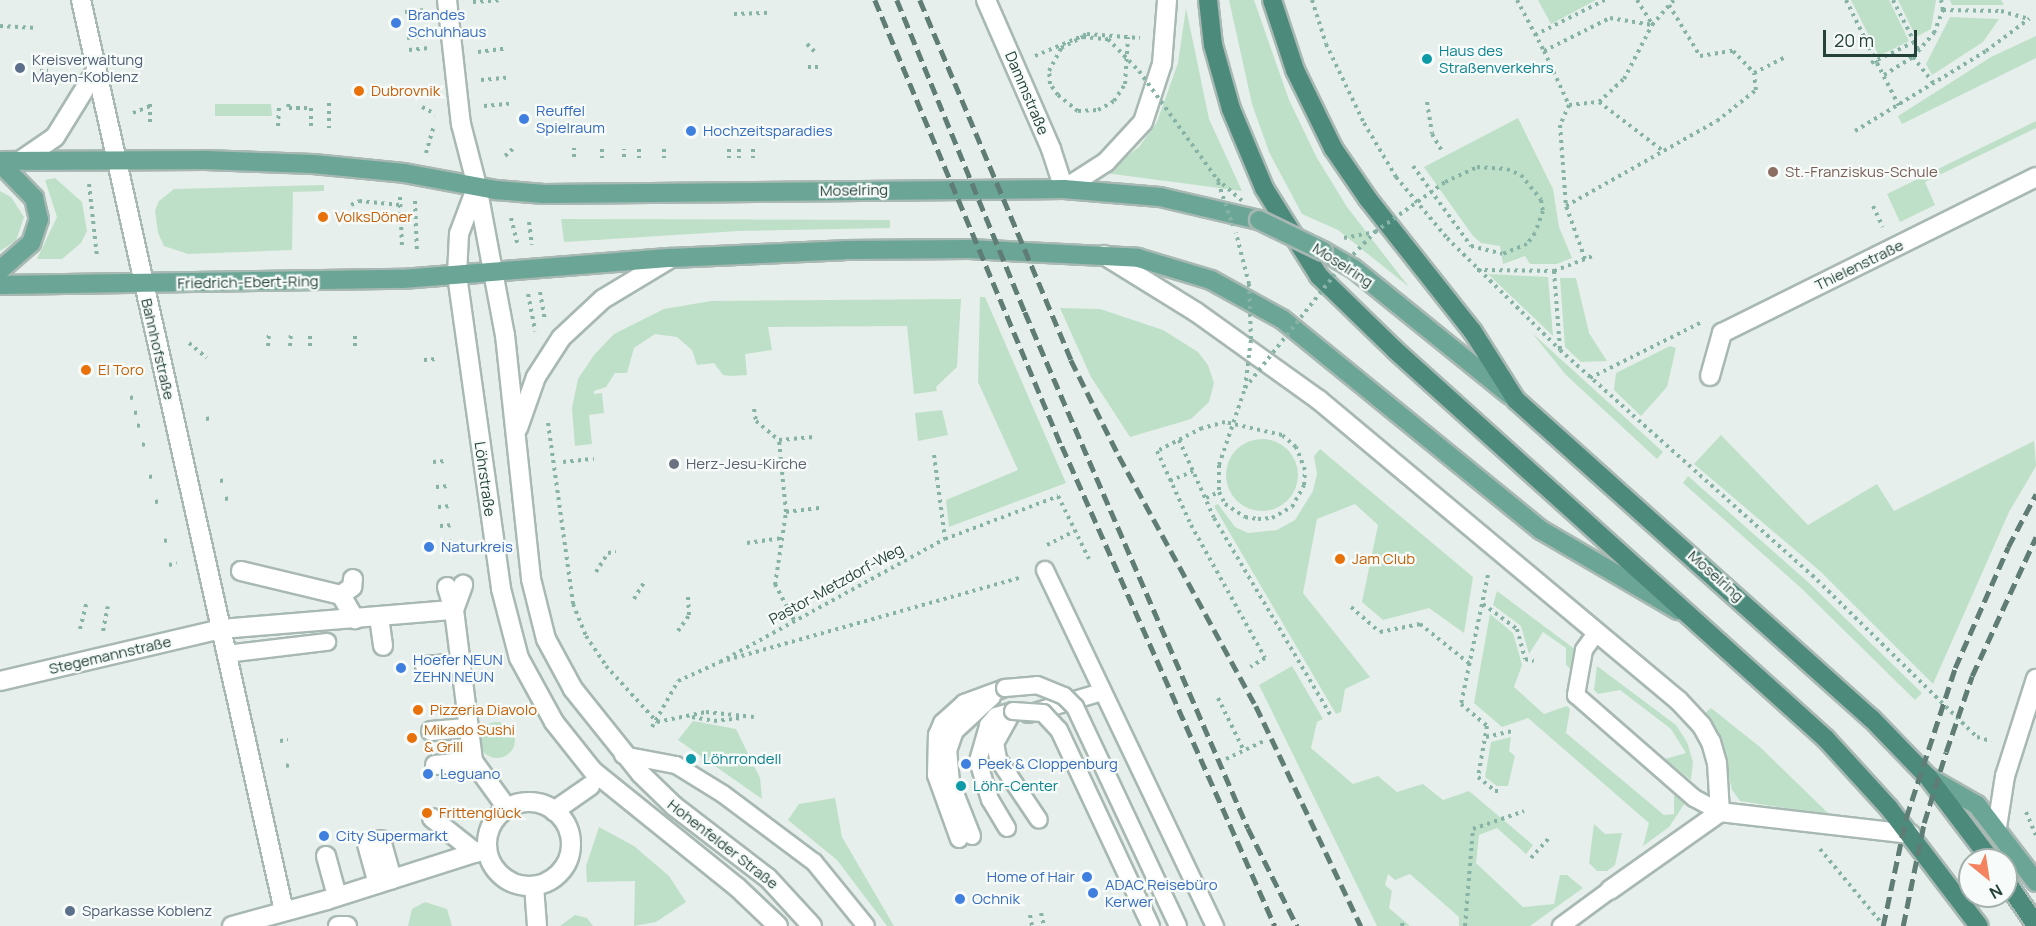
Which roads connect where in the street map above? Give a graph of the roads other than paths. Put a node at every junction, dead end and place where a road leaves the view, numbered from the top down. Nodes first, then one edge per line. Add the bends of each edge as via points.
1 (81, 0) edge
2 (447, 0) edge
3 (986, 0) edge
4 (1167, 0) edge
5 (1208, 0) edge
6 (1274, 2) edge
7 (97, 69) junction
8 (0, 162) edge
9 (20, 162) junction
10 (118, 162) junction
11 (2036, 177) edge
12 (477, 186) junction
13 (1064, 189) junction
14 (1104, 255) junction
15 (671, 258) junction
16 (0, 270) edge
17 (496, 272) junction
18 (457, 275) junction
19 (144, 284) junction
20 (0, 285) edge
21 (1710, 376) dead end
22 (1516, 400) junction
23 (517, 432) junction
24 (1045, 570) road end
25 (241, 572) dead end
26 (353, 579) dead end
27 (455, 586) dead end
28 (340, 594) junction
29 (454, 610) junction
30 (379, 616) junction
31 (355, 619) junction
32 (1699, 622) junction
33 (235, 629) junction
34 (1597, 632) junction
35 (327, 642) dead end
36 (383, 646) dead end
37 (226, 654) junction
38 (461, 663) junction
39 (425, 666) dead end
40 (2036, 679) edge
41 (0, 681) edge
42 (1102, 692) junction
43 (1014, 715) junction
44 (468, 723) junction
45 (430, 726) dead end
46 (623, 755) junction
47 (473, 760) junction
48 (435, 765) dead end
49 (1928, 777) junction
50 (590, 786) dead end
51 (632, 806) joint
52 (507, 808) junction
53 (554, 811) junction
54 (1720, 812) junction
55 (432, 818) dead end
56 (1039, 820) dead end
57 (1997, 827) junction
58 (1007, 828) dead end
59 (1911, 834) junction
60 (966, 837) dead end
61 (374, 842) dead end
62 (1982, 848) edge
63 (482, 851) junction
64 (326, 856) dead end
65 (385, 881) junction
66 (2036, 882) edge
67 (534, 886) junction
68 (1610, 890) joint
69 (332, 898) junction
70 (2018, 899) edge
71 (284, 911) junction
72 (2036, 925) edge
73 (232, 926) edge
74 (338, 926) edge
75 (347, 926) edge
76 (537, 926) edge
77 (778, 926) edge
78 (812, 926) edge
79 (866, 926) edge
80 (1151, 926) edge
81 (1178, 926) edge
82 (1215, 926) edge
83 (1560, 926) edge
84 (1979, 926) edge

1 - 7 street, Bahnhofstraße
2 - 12 street via 460,113
3 - 13 street, Dammstraße
4 - 13 street via 1162,64 1143,122 1106,162
5 - 32 highway via 1213,45 1231,109 1264,188 1319,276 1395,350
6 - 22 highway via 1295,70 1333,148 1368,199 1473,332
7 - 9 street via 55,137
7 - 10 street, Bahnhofstraße
8 - 9 main road
8 - 16 main road via 34,198 39,219 31,243
9 - 10 main road
10 - 12 main road via 205,160 344,166
10 - 19 street, Bahnhofstraße
11 - 21 street, Thielenstraße via 1722,333
12 - 13 main road, Moselring via 544,194
12 - 17 street
12 - 18 street, Löhrstraße via 459,234
13 - 22 main road, Moselring, bridge via 1160,197 1259,220 1353,268
14 - 15 main road via 946,249
14 - 32 main road via 1165,264 1211,280 1258,304 1317,346 1541,530
14 - 34 street via 1196,312 1319,400
15 - 17 main road
15 - 23 street via 603,299 561,338 536,376
17 - 18 main road, Friedrich-Ebert-Ring
17 - 23 street
18 - 19 main road, Friedrich-Ebert-Ring
18 - 51 street, Löhrstraße via 501,589 519,658 538,697 573,748
19 - 20 main road, Friedrich-Ebert-Ring
19 - 33 street, Bahnhofstraße
22 - 49 highway, Moselring via 1812,662
23 - 46 street via 531,579 539,622 573,689
24 - 42 lane
25 - 28 street via 266,570 324,582
26 - 28 street via 352,588
27 - 29 street
28 - 31 street
29 - 30 street
29 - 38 street
30 - 31 street
30 - 36 street
31 - 33 street
32 - 59 highway via 1826,739
33 - 37 street
33 - 41 street, Stegemannstraße
34 - 54 street via 1678,700 1702,726 1717,763
34 - 54 lane via 1584,650 1576,695 1694,798
35 - 37 lane
37 - 71 street
38 - 39 street
38 - 44 street
40 - 57 street via 2005,776
42 - 43 lane
42 - 82 lane
43 - 56 lane via 995,743 998,759
43 - 58 lane via 996,716 988,725 978,761 990,800
43 - 80 lane, bridge via 1042,713 1059,730
44 - 45 street
44 - 47 street
46 - 78 street, Hohenfelder Straße via 657,790 768,878
46 - 79 lane via 676,765 723,794 814,862
47 - 48 street
47 - 52 street
49 - 57 main road via 1977,805
49 - 62 highway, Moselring
50 - 53 street
51 - 77 street, Hohenfelder Straße via 738,888
52 - 53 street via 536,802
52 - 63 street via 496,818
53 - 67 street via 568,828 571,850 559,874
54 - 59 street
54 - 68 street
55 - 63 street
57 - 66 main road
59 - 84 highway
60 - 81 lane, bridge via 936,775 937,735 942,723 964,703 1005,688 1037,685 1064,696 1075,707
61 - 65 street
63 - 65 street
63 - 67 street via 503,878
64 - 69 street
65 - 69 street
67 - 76 street
68 - 83 lane
69 - 71 street
70 - 72 highway
71 - 73 street
74 - 75 street

